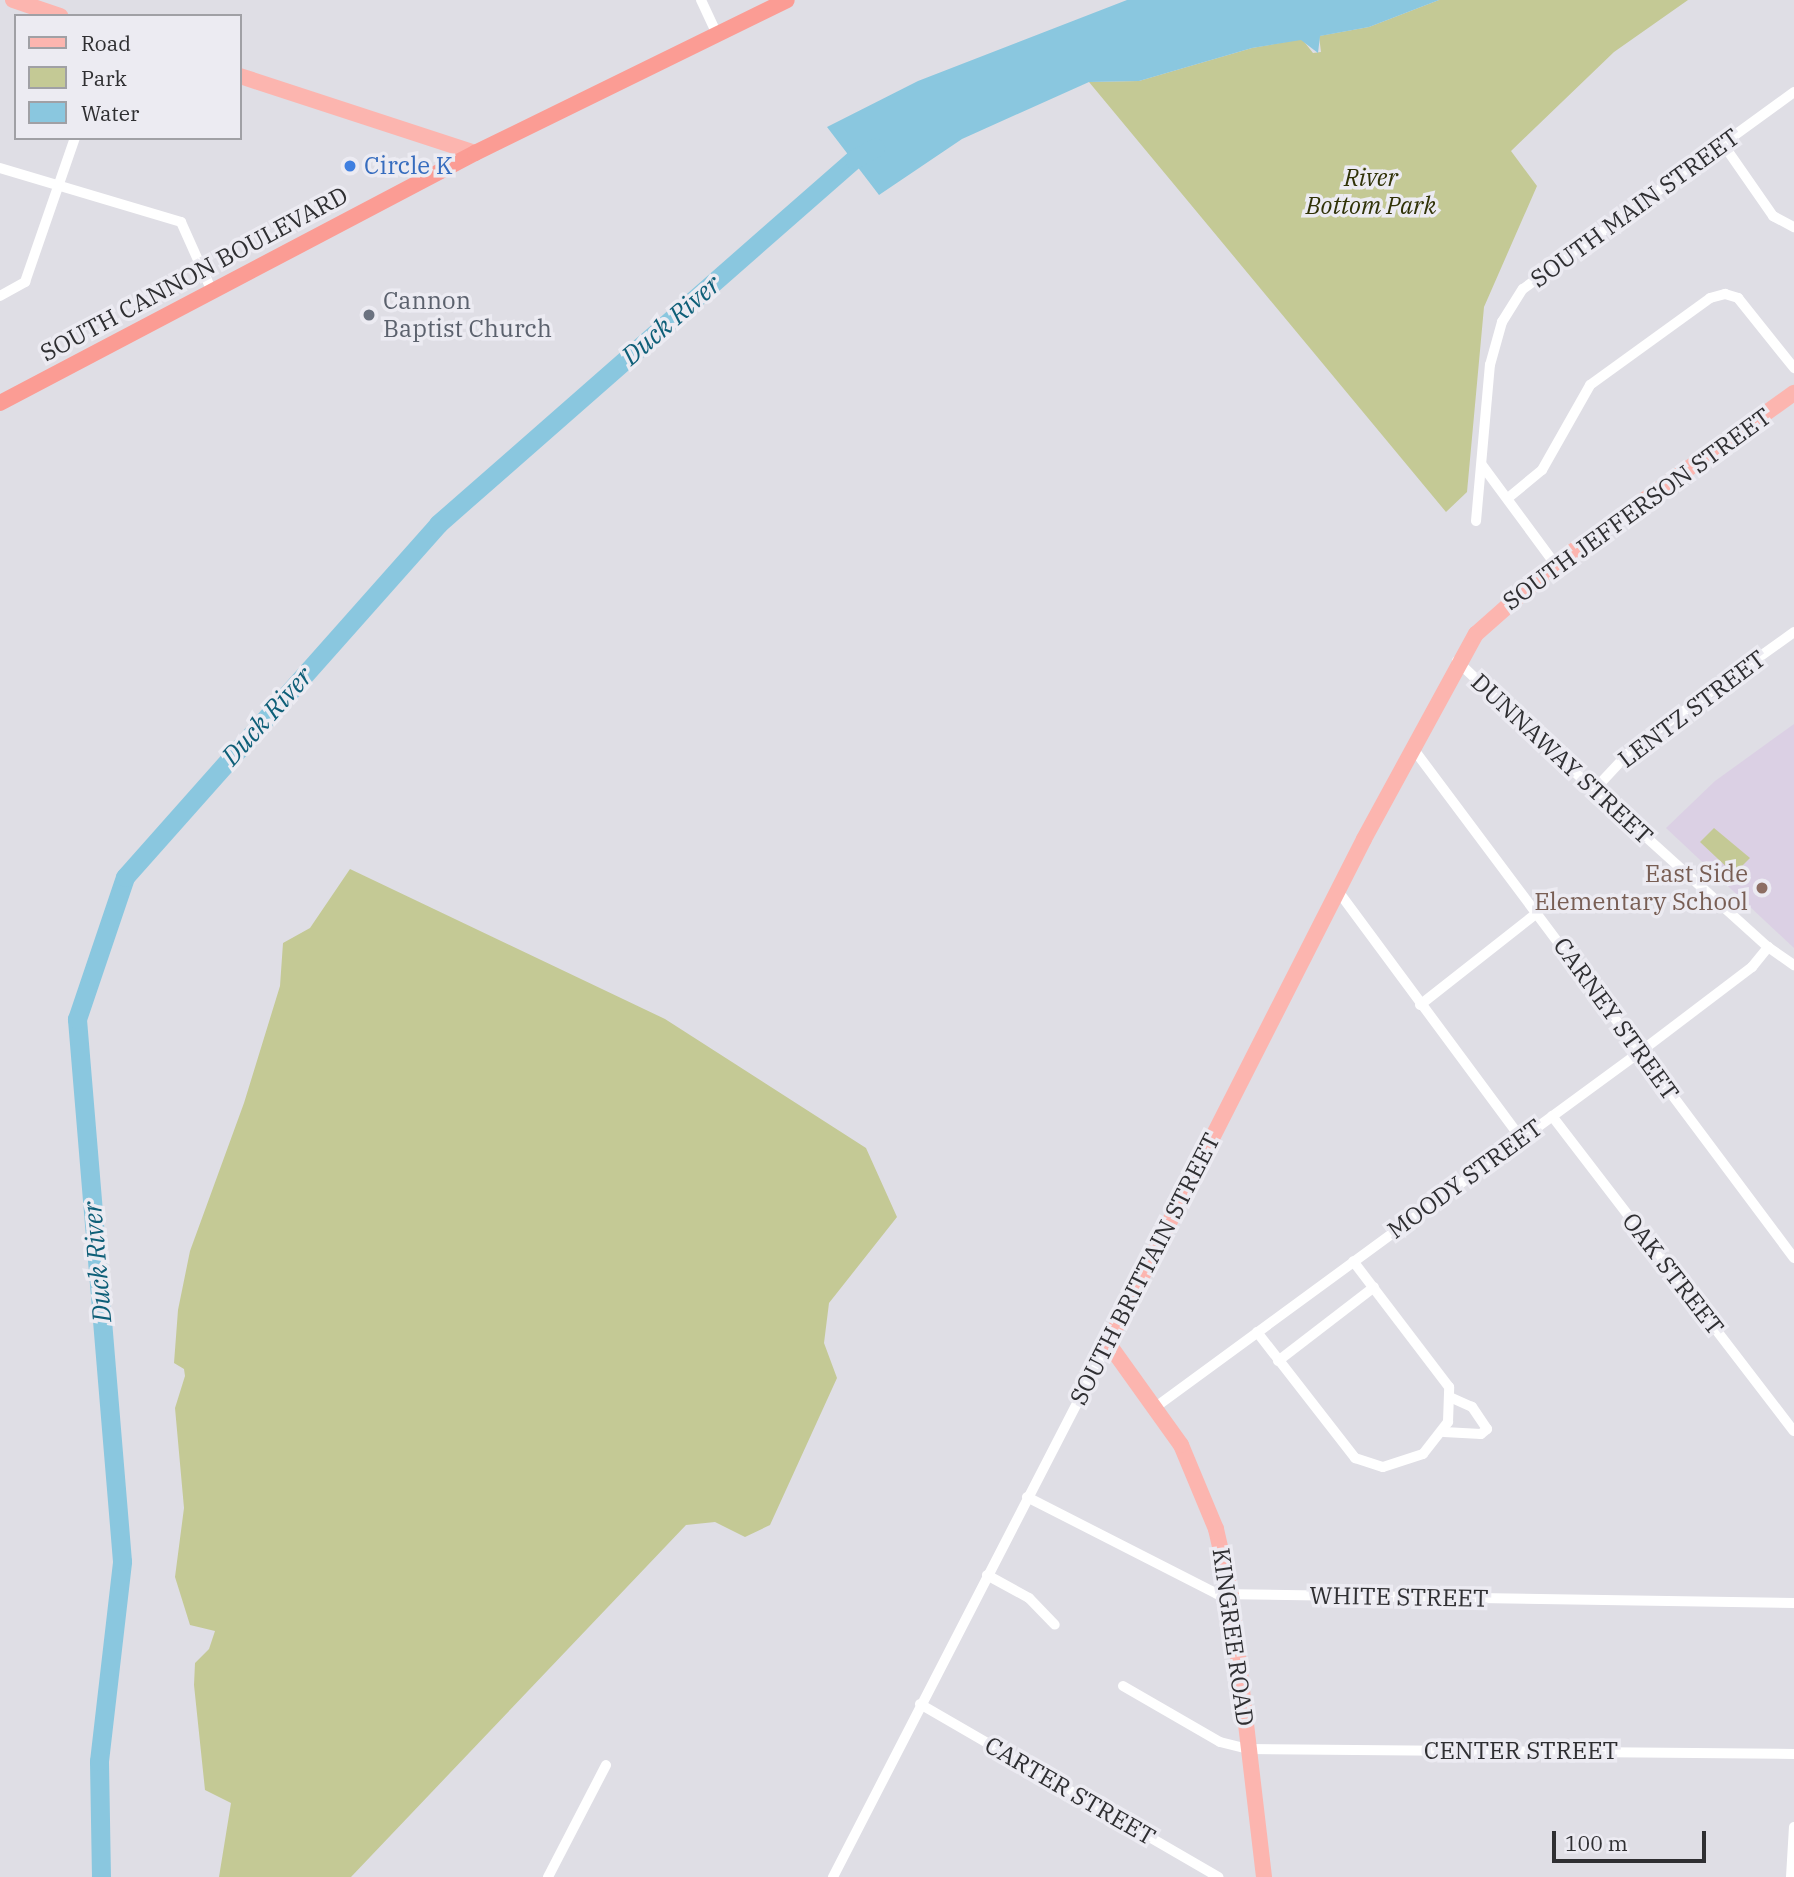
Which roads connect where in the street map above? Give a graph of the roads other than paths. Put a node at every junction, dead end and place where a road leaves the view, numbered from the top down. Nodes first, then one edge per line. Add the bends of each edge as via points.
1 (13, 0) edge
2 (701, 0) edge
3 (787, 0) edge
4 (54, 14) edge
5 (717, 34) junction
6 (242, 77) edge
7 (1794, 92) edge
8 (74, 140) edge
9 (1723, 144) junction
10 (475, 153) junction
11 (0, 168) edge
12 (60, 188) junction
13 (1794, 227) edge
14 (211, 289) junction
15 (0, 296) edge
16 (1794, 369) edge
17 (1794, 393) edge
18 (0, 403) edge
19 (1482, 465) junction
20 (1508, 498) junction
21 (1476, 521) dead end
22 (1555, 564) junction
23 (1794, 632) edge
24 (1457, 661) junction
25 (1412, 747) junction
26 (1594, 790) junction
27 (1338, 891) junction
28 (1538, 912) junction
29 (1769, 947) junction
30 (1794, 965) edge
31 (1420, 1005) junction
32 (1640, 1052) junction
33 (1552, 1116) junction
34 (1521, 1138) junction
35 (1794, 1258) edge
36 (1353, 1261) junction
37 (1374, 1287) junction
38 (1257, 1332) junction
39 (1108, 1343) junction
40 (1278, 1362) junction
41 (1451, 1398) junction
42 (1157, 1406) junction
43 (1794, 1431) edge
44 (1444, 1432) junction
45 (1027, 1497) junction
46 (987, 1575) junction
47 (1231, 1595) junction
48 (1794, 1603) edge
49 (1055, 1625) dead end
50 (1123, 1686) dead end
51 (920, 1704) junction
52 (1248, 1749) junction
53 (1794, 1754) edge
54 (606, 1765) dead end
55 (1794, 1827) edge
56 (548, 1877) edge
57 (833, 1877) edge
58 (1219, 1877) edge
59 (1264, 1877) edge
60 (1791, 1877) edge

1 - 4 main road
2 - 5 street
3 - 5 highway, SOUTH CANNON BOULEVARD
5 - 10 highway, SOUTH CANNON BOULEVARD
6 - 10 main road
7 - 9 street, SOUTH MAIN STREET
8 - 12 street
9 - 13 street via 1773,216
9 - 19 street, SOUTH MAIN STREET via 1523,289 1502,322 1490,365
10 - 14 highway, SOUTH CANNON BOULEVARD
11 - 12 street
12 - 14 street via 181,222
12 - 15 street via 25,282
14 - 18 highway, SOUTH CANNON BOULEVARD
16 - 20 street via 1738,299 1725,294 1710,298 1590,385 1542,470
17 - 22 main road, SOUTH JEFFERSON STREET
19 - 20 street
19 - 21 street, SOUTH MAIN STREET
20 - 22 street
22 - 24 main road, SOUTH JEFFERSON STREET via 1497,612
23 - 26 street, LENTZ STREET via 1635,746
24 - 25 main road, SOUTH BRITTAIN STREET
24 - 26 street, DUNNAWAY STREET
25 - 27 main road, SOUTH BRITTAIN STREET
25 - 28 street, CARNEY STREET
26 - 29 street, DUNNAWAY STREET
27 - 31 street
27 - 39 main road, SOUTH BRITTAIN STREET
28 - 31 street
28 - 32 street, CARNEY STREET
29 - 30 street, DUNNAWAY STREET
29 - 32 street, MOODY STREET via 1752,967
31 - 34 street
32 - 33 street, MOODY STREET
32 - 35 street, CARNEY STREET
33 - 34 street, MOODY STREET
33 - 43 street, OAK STREET
34 - 36 street, MOODY STREET
36 - 37 street
36 - 38 street, MOODY STREET
37 - 40 street
37 - 41 street via 1444,1376
38 - 40 street
38 - 42 street, MOODY STREET
39 - 42 main road, KINGREE ROAD
39 - 45 street, SOUTH BRITTAIN STREET
40 - 44 street via 1345,1449 1369,1464 1397,1466
41 - 44 street
41 - 44 street via 1472,1407 1487,1429 1481,1434
42 - 47 main road, KINGREE ROAD via 1186,1453 1207,1502
45 - 46 street, SOUTH BRITTAIN STREET
45 - 47 street, WHITE STREET via 1195,1586
46 - 49 street via 1030,1598
46 - 51 street, SOUTH BRITTAIN STREET
47 - 48 street, WHITE STREET
47 - 52 main road, KINGREE ROAD
50 - 52 street, CENTER STREET via 1220,1742
51 - 57 street, SOUTH BRITTAIN STREET
51 - 58 street, CARTER STREET
52 - 53 street, CENTER STREET
52 - 59 main road, KINGREE ROAD
54 - 56 street
55 - 60 street

